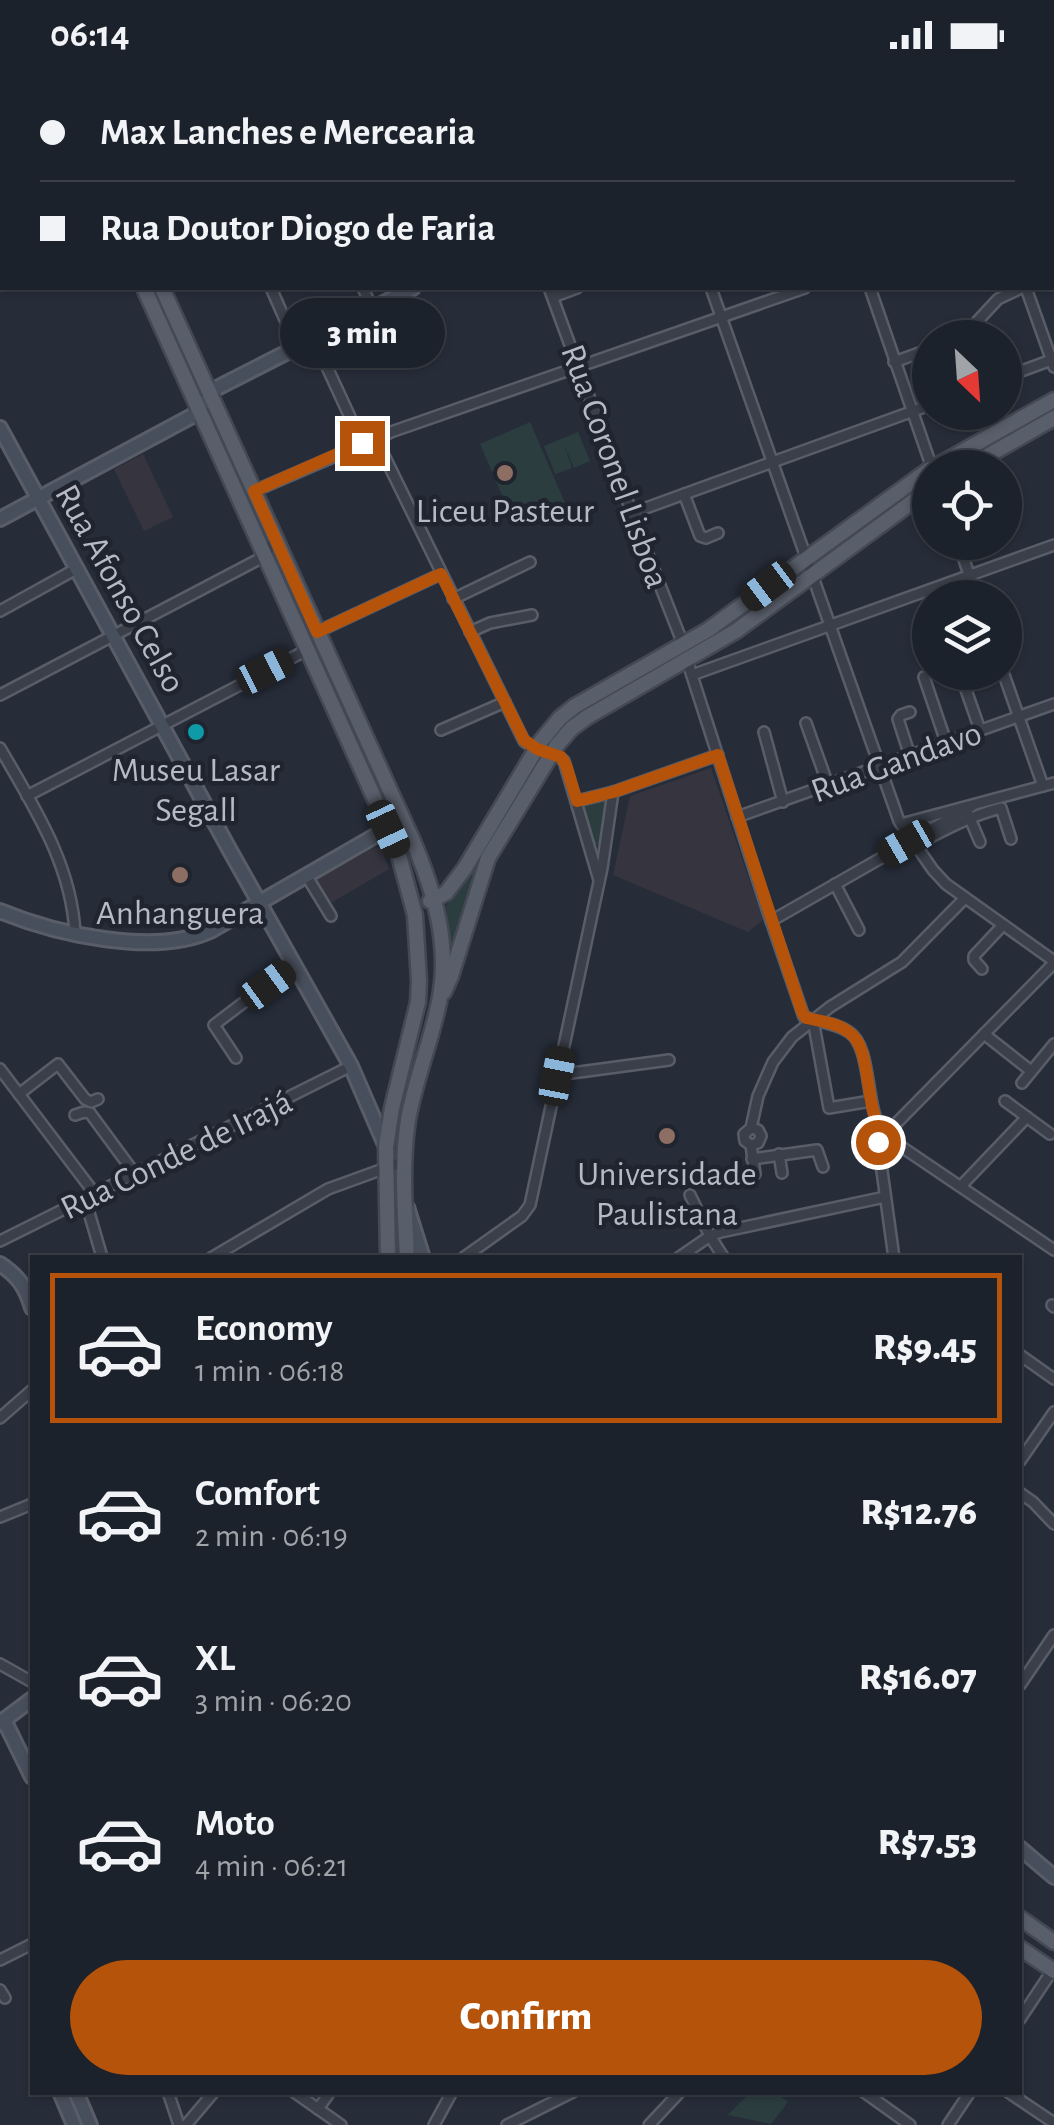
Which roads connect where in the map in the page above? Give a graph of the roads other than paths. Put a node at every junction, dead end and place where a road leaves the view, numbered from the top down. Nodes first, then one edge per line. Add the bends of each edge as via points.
1 (145, 290) edge
2 (163, 290) edge
3 (272, 290) edge
4 (364, 290) edge
5 (409, 290) edge
6 (711, 290) edge
7 (799, 290) edge
8 (871, 290) edge
9 (1018, 290) edge
10 (1024, 290) edge
11 (551, 292) edge
12 (372, 308) junction
13 (721, 318) junction
14 (978, 320) edge
15 (314, 338) junction
16 (298, 347) junction
17 (912, 356) edge
18 (894, 362) junction
19 (1053, 362) edge
20 (579, 368) junction
21 (1022, 372) edge
22 (209, 395) junction
23 (1054, 400) edge
24 (199, 410) junction
25 (912, 412) joint
26 (1054, 418) edge
27 (0, 428) edge
28 (375, 438) junction
29 (362, 443) junction
30 (964, 450) edge
31 (998, 450) edge
32 (772, 462) junction
33 (912, 482) edge
34 (254, 491) junction
35 (684, 494) junction
36 (37, 498) junction
37 (912, 502) edge
38 (632, 513) junction
39 (0, 518) edge
40 (718, 534) dead end
41 (275, 538) junction
42 (1054, 545) edge
43 (264, 556) junction
44 (805, 558) junction
45 (964, 560) edge
46 (530, 562) dead end
47 (76, 569) junction
48 (441, 574) junction
49 (810, 574) junction
50 (969, 576) junction
51 (970, 580) edge
52 (454, 599) junction
53 (0, 610) edge
54 (532, 615) dead end
55 (830, 628) junction
56 (317, 632) junction
57 (470, 632) junction
58 (112, 636) junction
59 (683, 644) junction
60 (307, 650) junction
61 (690, 668) junction
62 (928, 690) edge
63 (966, 690) edge
64 (1010, 690) edge
65 (0, 694) edge
66 (505, 702) junction
67 (1054, 704) edge
68 (910, 712) dead end
69 (1019, 716) junction
70 (806, 722) dead end
71 (162, 725) junction
72 (441, 730) dead end
73 (980, 730) junction
74 (764, 732) dead end
75 (946, 742) junction
76 (0, 748) edge
77 (537, 749) junction
78 (553, 754) junction
79 (718, 755) junction
80 (910, 756) junction
81 (878, 767) junction
82 (1049, 784) edge
83 (828, 786) junction
84 (613, 792) junction
85 (28, 796) junction
86 (577, 801) junction
87 (783, 802) junction
88 (968, 810) junction
89 (737, 817) junction
90 (902, 824) junction
91 (388, 829) junction
92 (412, 839) junction
93 (1011, 840) dead end
94 (980, 842) dead end
95 (914, 843) junction
96 (606, 844) junction
97 (588, 847) junction
98 (426, 871) junction
99 (460, 874) junction
100 (306, 876) junction
101 (599, 880) junction
102 (834, 884) junction
103 (434, 897) junction
104 (965, 898) junction
105 (259, 903) junction
106 (0, 911) edge
107 (415, 915) junction
108 (330, 916) dead end
109 (771, 921) junction
110 (1003, 925) junction
111 (859, 930) dead end
112 (75, 934) junction
113 (1054, 962) edge
114 (294, 964) junction
115 (982, 969) dead end
116 (439, 1002) junction
117 (813, 1020) junction
118 (984, 1034) junction
119 (1054, 1044) edge
120 (236, 1058) dead end
121 (669, 1060) dead end
122 (351, 1066) junction
123 (0, 1069) edge
124 (1031, 1071) junction
125 (557, 1076) junction
126 (1022, 1083) dead end
127 (19, 1094) junction
128 (98, 1099) dead end
129 (1006, 1101) dead end
130 (871, 1102) junction
131 (75, 1115) dead end
132 (1027, 1118) junction
133 (1050, 1134) dead end
134 (884, 1135) junction
135 (386, 1148) junction
136 (779, 1154) junction
137 (752, 1159) junction
138 (404, 1162) junction
139 (823, 1166) dead end
140 (385, 1168) junction
141 (782, 1173) dead end
142 (135, 1174) junction
143 (755, 1174) dead end
144 (961, 1186) junction
145 (690, 1195) dead end
146 (90, 1196) junction
147 (885, 1197) junction
148 (404, 1200) junction
149 (710, 1236) junction
150 (0, 1241) edge
151 (1054, 1250) edge
152 (102, 1255) edge
153 (216, 1255) edge
154 (388, 1255) edge
155 (407, 1255) edge
156 (422, 1255) edge
157 (467, 1255) edge
158 (682, 1255) edge
159 (722, 1255) edge
160 (894, 1255) edge
161 (0, 1264) edge
162 (30, 1303) edge
163 (1022, 1357) edge
164 (1054, 1379) edge
165 (30, 1392) edge
166 (1054, 1412) edge
167 (0, 1418) edge
168 (1022, 1459) edge
169 (1022, 1494) edge
170 (30, 1505) edge
171 (0, 1517) edge
172 (1054, 1524) edge
173 (1054, 1635) edge
174 (0, 1664) edge
175 (30, 1681) edge
176 (1022, 1682) edge
177 (30, 1701) edge
178 (2, 1722) edge
179 (30, 1773) edge
180 (1022, 1850) edge
181 (1054, 1877) edge
182 (1022, 1919) edge
183 (1054, 1942) edge
184 (30, 1945) edge
185 (1022, 1949) edge
186 (0, 1960) edge
187 (1054, 1970) edge
188 (1022, 2016) edge
189 (61, 2095) edge
190 (77, 2095) edge
191 (169, 2095) edge
192 (211, 2095) edge
193 (298, 2095) edge
194 (328, 2095) edge
195 (450, 2095) edge
196 (568, 2095) edge
197 (677, 2095) edge
198 (868, 2095) edge
199 (968, 2095) edge
200 (1012, 2095) edge
201 (318, 2108) junction
202 (532, 2119) edge
203 (1054, 2123) edge
204 (74, 2125) edge
205 (90, 2125) edge
206 (183, 2125) edge
207 (341, 2125) edge
208 (434, 2125) edge
209 (507, 2125) edge
210 (649, 2125) edge
211 (910, 2125) edge
212 (948, 2125) edge

1 - 24 main road
2 - 22 main road
3 - 16 street
4 - 12 street
5 - 12 street
6 - 13 street
7 - 13 street
8 - 18 street
9 - 14 street via 998,298
10 - 19 street
11 - 20 street, Rua Coronel Lisboa
12 - 15 street
13 - 20 street
13 - 32 street
15 - 16 street
15 - 29 street
16 - 22 street
17 - 18 street
18 - 25 street
19 - 21 street
20 - 28 street
20 - 38 street, Rua Coronel Lisboa
22 - 24 street
22 - 34 main road
23 - 30 main road
24 - 36 street
24 - 43 main road
25 - 32 street
26 - 31 main road
27 - 36 street, Rua Afonso Celso
28 - 29 street
28 - 48 street
29 - 34 street
32 - 35 street
32 - 44 street
33 - 44 main road
34 - 41 main road
35 - 38 street
35 - 40 street via 700,536
36 - 39 street
36 - 47 street, Rua Afonso Celso
37 - 49 main road
38 - 59 street, Rua Coronel Lisboa
41 - 43 street
41 - 56 main road
42 - 50 street
43 - 58 street
43 - 60 main road
44 - 49 street
44 - 59 main road
45 - 50 street
46 - 52 street
47 - 53 street
47 - 58 street, Rua Afonso Celso
48 - 52 street
48 - 56 street
49 - 55 street
49 - 61 main road
50 - 51 street
50 - 55 street
52 - 57 street
54 - 57 street
55 - 61 street
55 - 81 street
56 - 92 main road
57 - 66 street
58 - 65 street
58 - 71 street, Rua Afonso Celso
59 - 77 main road via 568,711
60 - 71 street
60 - 91 main road
61 - 78 main road via 577,724
61 - 79 street
62 - 75 street
63 - 73 street
64 - 69 street
66 - 72 street
66 - 77 street via 524,740
67 - 69 street, Rua Gandavo
68 - 80 street via 898,719
69 - 73 street, Rua Gandavo
69 - 82 street
70 - 83 street
71 - 85 street
71 - 105 street, Rua Afonso Celso
73 - 75 street, Rua Gandavo
74 - 87 street
75 - 80 street, Rua Gandavo
76 - 85 street
77 - 78 street
77 - 99 main road
78 - 86 street via 564,761
78 - 116 main road via 488,858
79 - 84 street
79 - 89 street
80 - 81 street, Rua Gandavo
81 - 83 street, Rua Gandavo
81 - 90 street
82 - 88 street
83 - 87 street, Rua Gandavo
84 - 86 street
84 - 96 street
85 - 112 street via 63,867
86 - 97 street
87 - 89 street, Rua Gandavo
88 - 90 street
88 - 93 street via 1002,808
88 - 94 street
88 - 95 street
89 - 109 street
90 - 95 street
91 - 92 main road
91 - 100 street
91 - 107 main road
92 - 98 main road
95 - 102 street
95 - 104 street
96 - 97 street
96 - 101 street
97 - 101 street
98 - 99 main road
98 - 103 main road
99 - 103 main road
100 - 105 street
100 - 108 street
101 - 125 street
102 - 109 street
102 - 111 street
103 - 107 main road
103 - 116 main road via 442,953
104 - 110 street
104 - 117 street via 902,962
105 - 112 street via 192,938 152,942
105 - 114 street, Rua Afonso Celso
106 - 112 street
107 - 135 main road via 418,1002
109 - 117 street via 802,1012
110 - 113 street
110 - 115 street via 974,956
113 - 118 street
114 - 120 street via 214,1025
114 - 122 street, Rua Afonso Celso
116 - 138 main road via 410,1110
117 - 130 street via 856,1037
117 - 130 street via 829,1108
117 - 137 street via 773,1062 758,1096 752,1128 761,1138 751,1145
118 - 124 street
118 - 134 street
119 - 124 street
121 - 125 street
122 - 135 street, Rua Afonso Celso
122 - 142 street, Rua Conde de Irajá
123 - 127 street
124 - 126 street
125 - 157 street via 527,1210
127 - 128 street via 58,1064 85,1099
127 - 146 street
129 - 132 street
130 - 134 street
131 - 142 street via 92,1116
132 - 133 street
132 - 144 street
134 - 144 street
134 - 147 street via 878,1142
135 - 140 main road
136 - 137 street
136 - 139 street via 818,1150
136 - 141 street
137 - 143 street
138 - 140 street
138 - 148 main road
140 - 153 street via 328,1189
140 - 154 main road
142 - 146 street, Rua Conde de Irajá
144 - 151 street
145 - 149 street
146 - 150 street, Rua Conde de Irajá
146 - 152 street
147 - 149 street
147 - 160 street
148 - 155 main road
148 - 156 street
149 - 158 street
149 - 159 street
161 - 162 street via 20,1279
163 - 164 street
165 - 167 street
166 - 168 street
169 - 172 street
170 - 171 street
173 - 176 street
174 - 175 street
177 - 178 street
178 - 179 street
180 - 181 street
182 - 183 main road
184 - 186 street
185 - 187 main road
187 - 188 street
189 - 204 street
190 - 205 street
191 - 206 street
192 - 206 street
193 - 201 street
194 - 201 street
195 - 208 street
196 - 202 street
197 - 210 street
198 - 211 street
199 - 212 street
200 - 203 street
201 - 207 street
202 - 209 street

